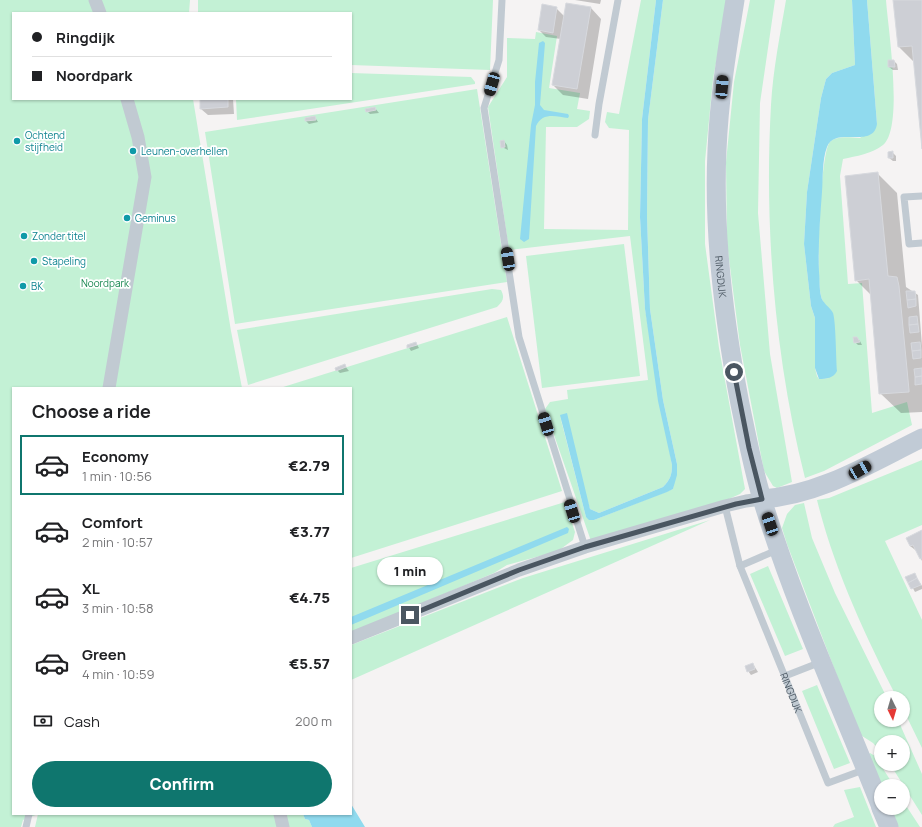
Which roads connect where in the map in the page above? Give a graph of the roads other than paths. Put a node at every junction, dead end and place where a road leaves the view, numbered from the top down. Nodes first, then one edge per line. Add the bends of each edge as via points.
1 (95, 0) edge
2 (502, 0) edge
3 (618, 0) edge
4 (736, 0) edge
5 (100, 12) edge
6 (127, 100) edge
7 (595, 135) dead end
8 (922, 196) edge
9 (922, 243) edge
10 (109, 387) edge
11 (922, 438) edge
12 (762, 499) junction
13 (725, 506) junction
14 (585, 547) junction
15 (778, 549) junction
16 (740, 566) junction
17 (352, 638) edge
18 (823, 661) junction
19 (785, 676) junction
20 (866, 769) junction
21 (874, 790) edge
22 (29, 815) edge
23 (280, 815) edge
24 (884, 815) edge
25 (26, 827) edge
26 (282, 827) edge
27 (889, 827) edge

1 - 5 street
2 - 14 lane via 499,60 484,108 519,337
3 - 7 lane
4 - 12 main road, RINGDIJK via 723,71 717,150 718,246 731,357
6 - 10 street via 138,137 145,177
8 - 9 lane via 904,198 909,244
11 - 12 main road via 860,470 815,488 793,496
12 - 13 street
12 - 15 main road, RINGDIJK
13 - 14 street
13 - 16 lane, RINGDIJK
14 - 17 street via 519,570
15 - 16 lane
15 - 18 main road, RINGDIJK
16 - 19 lane, RINGDIJK
18 - 19 lane
18 - 20 main road, RINGDIJK
19 - 20 lane, RINGDIJK via 828,783
20 - 21 main road, RINGDIJK
22 - 25 lane
23 - 26 street
24 - 27 main road, RINGDIJK

